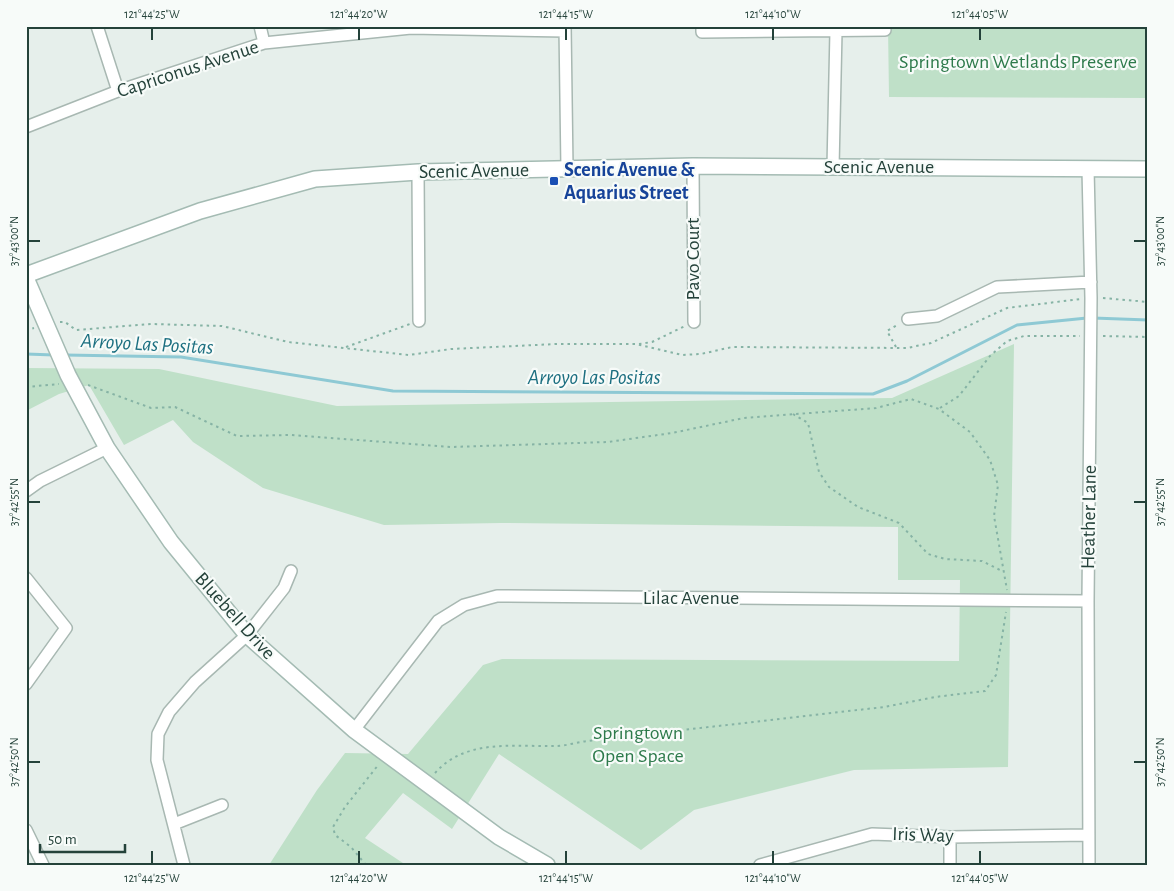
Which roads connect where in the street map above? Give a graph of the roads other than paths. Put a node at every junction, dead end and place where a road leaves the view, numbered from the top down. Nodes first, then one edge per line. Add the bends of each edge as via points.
1 (96, 26) edge
2 (260, 26) edge
3 (411, 27) edge
4 (565, 29) edge
5 (702, 29) edge
6 (885, 30) dead end
7 (836, 31) junction
8 (264, 43) junction
9 (118, 91) junction
10 (26, 127) edge
11 (693, 166) junction
12 (833, 167) junction
13 (567, 169) junction
14 (1088, 169) junction
15 (1148, 169) edge
16 (418, 172) junction
17 (26, 276) edge
18 (1091, 282) junction
19 (908, 319) road end
20 (419, 321) road end
21 (694, 322) road end
22 (107, 448) junction
23 (26, 491) edge
24 (291, 571) dead end
25 (26, 578) edge
26 (1088, 601) junction
27 (247, 635) junction
28 (26, 684) edge
29 (354, 730) junction
30 (222, 805) dead end
31 (174, 824) junction
32 (26, 830) edge
33 (1089, 835) junction
34 (950, 837) junction
35 (42, 865) edge
36 (184, 865) edge
37 (547, 865) edge
38 (760, 865) edge
39 (950, 865) edge
40 (1089, 865) edge

1 - 9 street
2 - 8 street
3 - 4 street, Capriconus Avenue
3 - 8 street, Capriconus Avenue
4 - 13 street
5 - 7 street
6 - 7 street
7 - 12 street
8 - 9 street, Capriconus Avenue
9 - 10 street, Capriconus Avenue
11 - 12 street, Scenic Avenue
11 - 13 street, Scenic Avenue
11 - 21 street, Pavo Court
12 - 14 street, Scenic Avenue
13 - 16 street, Scenic Avenue
14 - 15 street, Scenic Avenue
14 - 18 street, Heather Lane
16 - 17 street, Scenic Avenue via 315,179 200,211
16 - 20 street
17 - 22 street, Bluebell Drive via 68,375
18 - 19 street via 997,287 937,316
18 - 26 street, Heather Lane
22 - 23 street
22 - 27 street, Bluebell Drive via 171,542
24 - 27 street via 284,588
25 - 28 street via 66,628
26 - 29 street, Lilac Avenue via 497,596 464,605 438,621
26 - 33 street, Heather Lane
27 - 29 street, Bluebell Drive
27 - 31 street via 195,682 169,712 158,734 157,760
29 - 37 street, Bluebell Drive via 499,837
30 - 31 street
31 - 36 street
32 - 35 street
33 - 34 street, Iris Way
33 - 40 street, Heather Lane
34 - 38 street, Iris Way via 872,834
34 - 39 street

